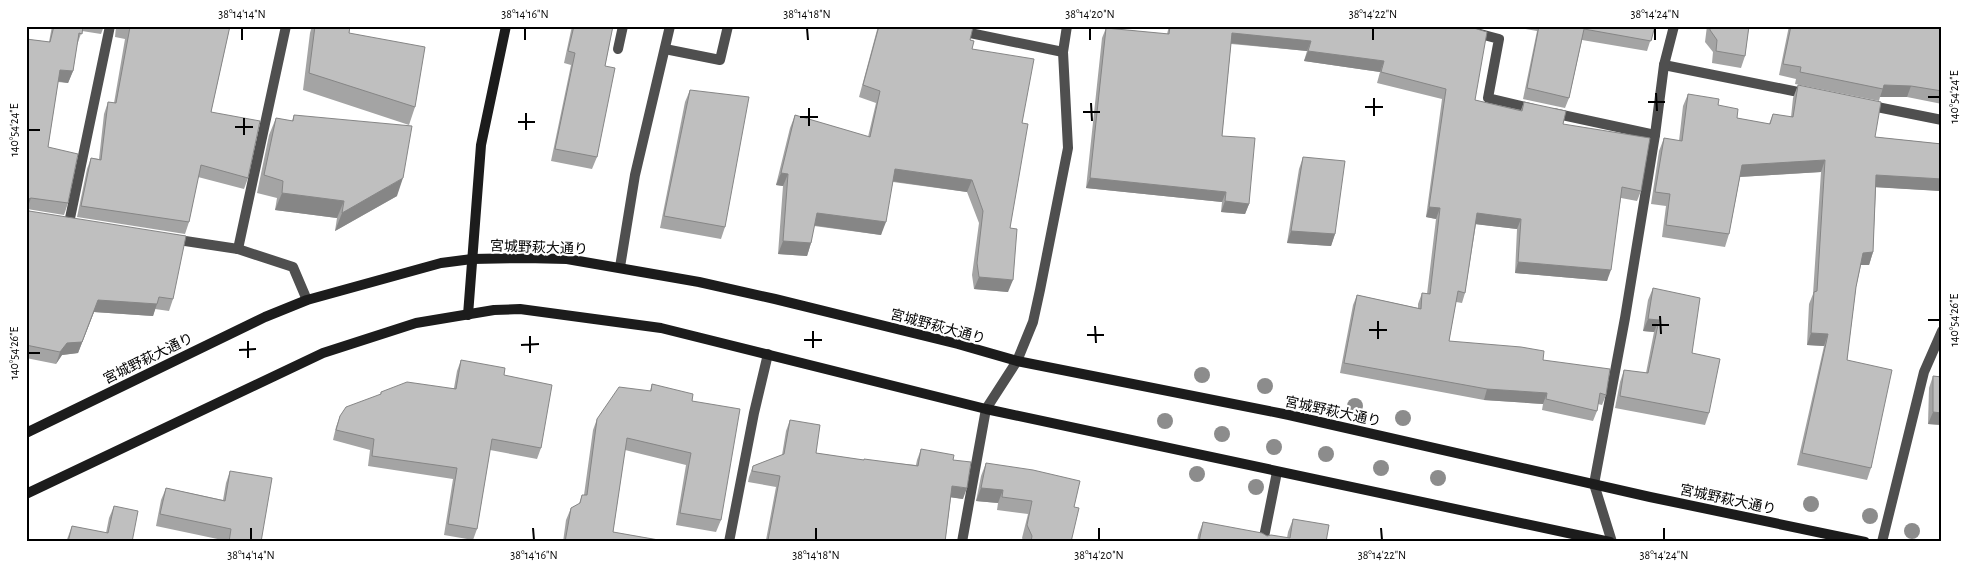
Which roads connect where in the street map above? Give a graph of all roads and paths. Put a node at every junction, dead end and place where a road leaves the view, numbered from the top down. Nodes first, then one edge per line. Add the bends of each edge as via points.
1 (110, 26) edge
2 (286, 26) edge
3 (506, 26) edge
4 (623, 26) edge
5 (670, 26) edge
6 (728, 26) edge
7 (936, 26) edge
8 (1068, 26) edge
9 (1450, 26) edge
10 (1674, 26) edge
11 (618, 49) dead end
12 (665, 49) junction
13 (1063, 52) junction
14 (1664, 66) junction
15 (1817, 95) edge
16 (1856, 103) edge
17 (1942, 120) edge
18 (1655, 136) junction
19 (52, 220) edge
20 (163, 238) edge
21 (238, 249) junction
22 (472, 259) junction
23 (620, 267) junction
24 (307, 300) junction
25 (468, 315) junction
26 (1942, 331) edge
27 (768, 354) junction
28 (1017, 361) junction
29 (986, 409) junction
30 (26, 433) edge
31 (1277, 472) junction
32 (1594, 484) junction
33 (26, 494) edge
34 (729, 542) edge
35 (962, 542) edge
36 (1263, 542) edge
37 (1611, 542) edge
38 (1865, 542) edge
39 (1882, 542) edge

1 - 19 street via 74,224
2 - 21 street
3 - 22 street via 481,145
4 - 11 street
5 - 12 street
6 - 12 street via 720,60
7 - 13 street
8 - 13 street
9 - 18 street via 1499,39 1488,98
10 - 14 street
12 - 23 street via 635,175
13 - 28 street via 1068,148 1033,322
14 - 15 street
14 - 18 street
16 - 17 street
18 - 32 street
20 - 21 street
21 - 24 street via 293,267
22 - 23 street, 宮城野萩大通り via 567,259
22 - 24 street, 宮城野萩大通り via 441,263
22 - 25 street
23 - 28 street, 宮城野萩大通り via 775,299
24 - 30 street, 宮城野萩大通り via 265,317
25 - 27 street via 520,309 661,328
25 - 33 street via 416,323 323,352
26 - 39 street via 1924,372
27 - 29 street
27 - 34 street
28 - 29 street
28 - 32 street, 宮城野萩大通り via 1289,415
29 - 31 street
29 - 35 street
31 - 36 street
31 - 37 street
32 - 37 street
32 - 38 street, 宮城野萩大通り

